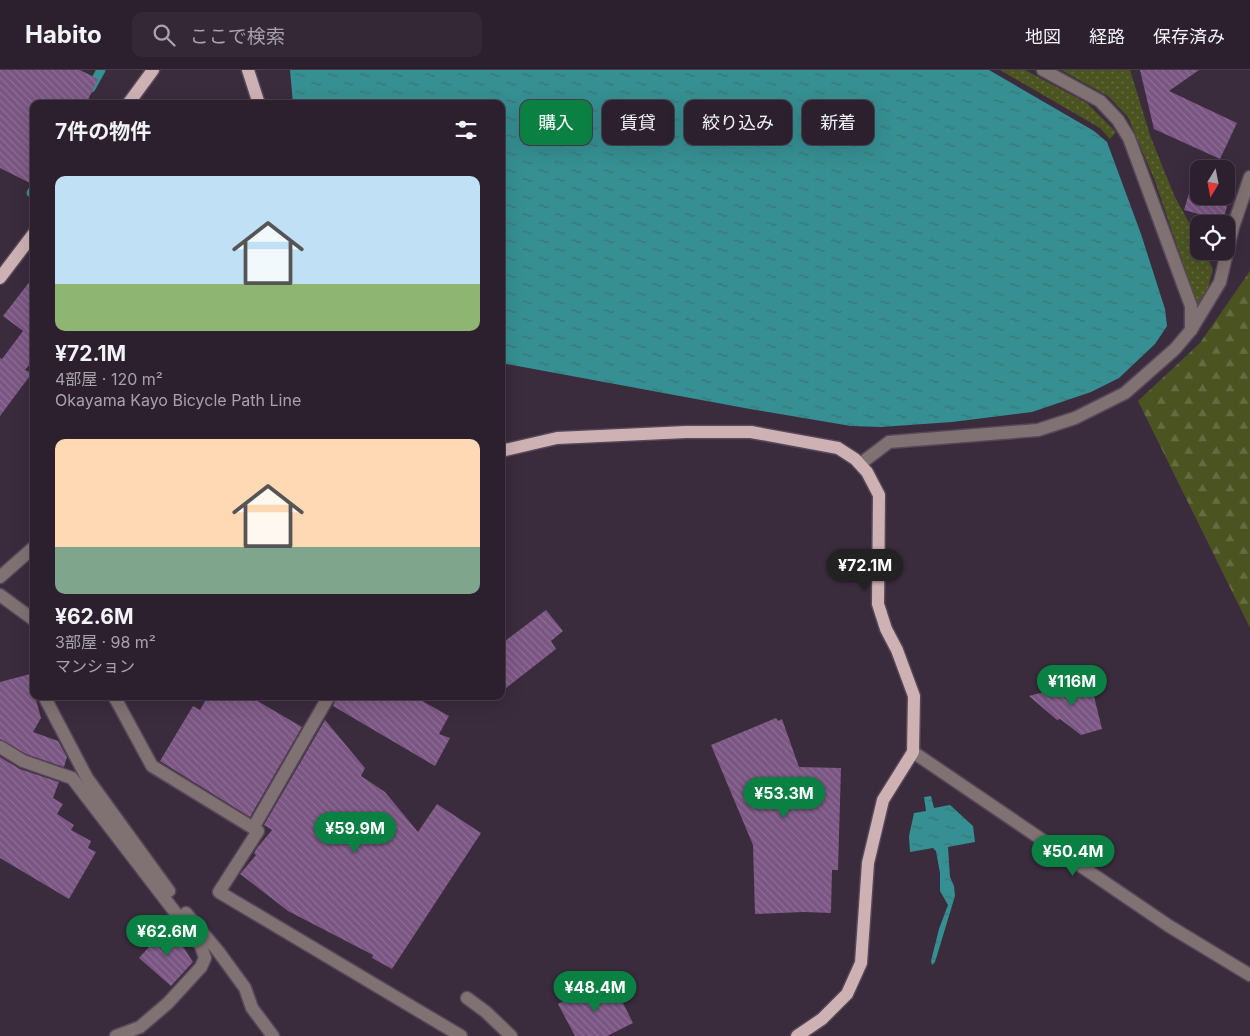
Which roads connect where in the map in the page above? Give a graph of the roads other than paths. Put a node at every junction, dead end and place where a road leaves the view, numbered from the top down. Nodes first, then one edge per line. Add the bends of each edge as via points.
1 (152, 70) edge
2 (248, 70) edge
3 (1043, 70) edge
4 (131, 100) edge
5 (258, 100) edge
6 (1250, 178) edge
7 (30, 238) edge
8 (0, 278) edge
9 (1191, 330) junction
10 (505, 450) edge
11 (860, 464) junction
12 (30, 551) edge
13 (0, 577) edge
14 (0, 595) edge
15 (30, 617) edge
16 (46, 700) edge
17 (116, 700) edge
18 (327, 700) edge
19 (0, 747) edge
20 (913, 752) junction
21 (253, 828) junction
22 (149, 871) junction
23 (1250, 975) edge
24 (467, 998) dead end
25 (116, 1036) edge
26 (273, 1036) edge
27 (461, 1036) edge
28 (511, 1036) edge
29 (797, 1036) edge

1 - 4 main road
2 - 5 main road
3 - 9 street via 1100,102 1118,120 1129,138 1191,306
6 - 9 street via 1233,227 1220,282
7 - 8 main road
9 - 11 street via 1125,393 1075,418 1038,430 889,442
10 - 11 main road via 557,438 751,432 838,448
11 - 20 main road via 879,495 878,604 914,696
12 - 13 street
14 - 15 street
16 - 22 street via 87,778
17 - 21 street via 152,766
18 - 21 street
19 - 22 street via 23,761 72,778
20 - 23 street via 1169,926
20 - 29 main road via 883,800 868,863 861,963 847,994 822,1019
21 - 27 street via 258,831 219,892
22 - 25 street via 201,946 205,958 201,967 174,996 140,1027
22 - 26 street via 218,951 245,988 252,1008
24 - 28 street

